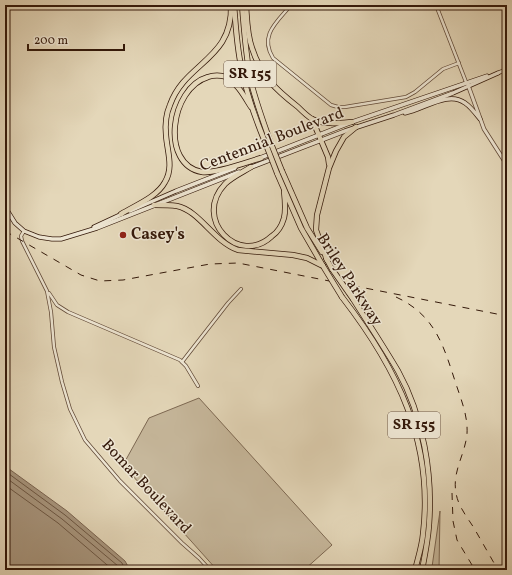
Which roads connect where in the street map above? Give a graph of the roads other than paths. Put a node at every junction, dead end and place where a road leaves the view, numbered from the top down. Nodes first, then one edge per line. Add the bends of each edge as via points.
1 (233, 5) edge
2 (242, 5) edge
3 (246, 5) edge
4 (291, 5) edge
5 (436, 5) edge
6 (459, 63) junction
7 (507, 69) edge
8 (498, 73) junction
9 (466, 82) junction
10 (468, 87) junction
11 (251, 107) junction
12 (394, 115) junction
13 (312, 119) junction
14 (480, 119) junction
15 (352, 122) junction
16 (356, 127) junction
17 (319, 134) junction
18 (321, 140) junction
19 (261, 158) junction
20 (507, 165) edge
21 (251, 167) junction
22 (329, 168) junction
23 (284, 191) junction
24 (154, 205) junction
25 (5, 207) edge
26 (121, 214) junction
27 (90, 229) junction
28 (24, 231) junction
29 (327, 260) junction
30 (323, 266) junction
31 (241, 289) dead end
32 (47, 291) junction
33 (182, 362) junction
34 (198, 386) dead end
35 (210, 570) edge
36 (415, 570) edge
37 (422, 570) edge

1 - 11 highway, Briley Parkway / SR 155 via 242,74
1 - 26 highway via 229,30 219,48 183,82 170,105 165,133 170,165 165,183 152,196
2 - 29 highway, Briley Parkway / SR 155, bridge via 246,55 256,100 270,141 307,228
3 - 13 highway via 249,38 264,76 282,95
4 - 6 street via 270,32 267,39 268,50 273,58 331,105 338,107 406,97 443,69
5 - 6 street
6 - 9 street
7 - 8 street
8 - 9 main road, Centennial Boulevard
8 - 10 main road, Centennial Boulevard
9 - 10 street
9 - 15 main road, Centennial Boulevard
10 - 12 main road, Centennial Boulevard
10 - 14 street
11 - 19 highway via 241,90 224,76 206,78 193,86 180,104 174,123 175,139 188,166 203,172
11 - 23 highway, Briley Parkway / SR 155, bridge
12 - 14 main road via 411,112 449,98 466,103
12 - 16 main road, Centennial Boulevard
13 - 15 highway via 336,123
13 - 17 highway
14 - 20 street
15 - 17 main road, Centennial Boulevard
16 - 18 main road, Centennial Boulevard
16 - 22 highway via 339,144
17 - 18 highway
17 - 19 main road, Centennial Boulevard
18 - 21 main road, Centennial Boulevard
18 - 22 highway via 330,162
19 - 26 main road, Centennial Boulevard
21 - 23 highway via 227,182 216,198 214,217 220,232 226,238 249,246 270,238 284,220
21 - 24 main road, Centennial Boulevard
22 - 29 highway via 315,222 318,239
23 - 30 highway, Briley Parkway / SR 155
24 - 27 main road, Centennial Boulevard
24 - 30 highway via 178,206 186,210 216,237 238,250 293,255 307,258
25 - 28 main road, Centennial Boulevard via 15,223
26 - 27 main road, Centennial Boulevard
27 - 28 main road, Centennial Boulevard via 61,239 39,237
28 - 32 street, Bomar Boulevard via 22,241
29 - 37 highway, Briley Parkway / SR 155, bridge via 398,372 418,421 424,446 430,502
30 - 36 highway, Briley Parkway / SR 155, bridge via 389,368 414,424 421,455 425,502 423,536
31 - 33 street
32 - 33 street via 61,309
32 - 35 street, Bomar Boulevard via 54,347 62,382 70,409 85,440 120,481
33 - 34 street

